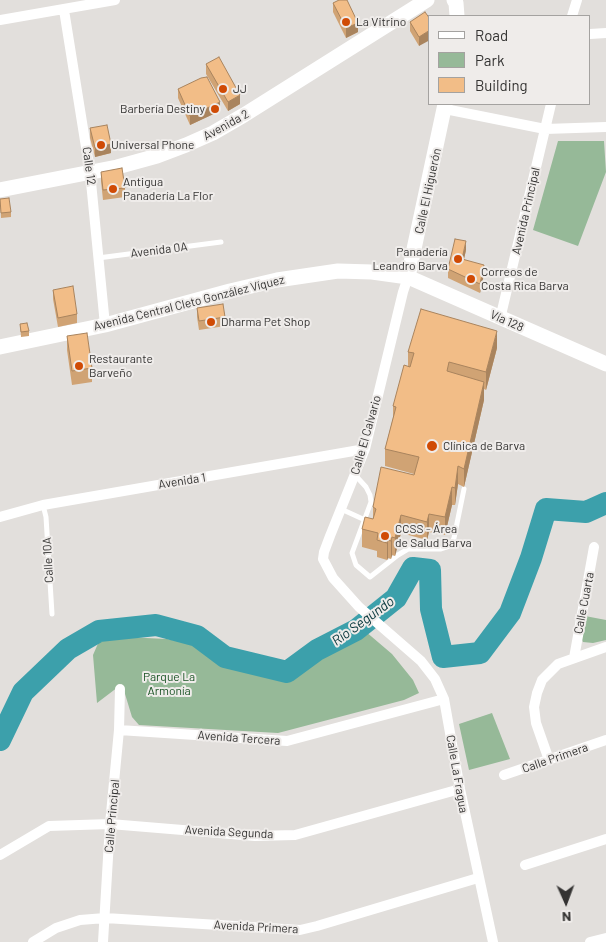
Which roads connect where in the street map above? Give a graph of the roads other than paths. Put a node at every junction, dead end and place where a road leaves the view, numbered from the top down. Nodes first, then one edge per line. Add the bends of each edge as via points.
1 (115, 0) edge
2 (427, 0) edge
3 (454, 0) edge
4 (462, 0) edge
5 (576, 0) edge
6 (64, 10) junction
7 (457, 15) edge
8 (457, 15) edge
9 (572, 15) edge
10 (0, 20) edge
11 (606, 33) edge
12 (591, 34) edge
13 (551, 105) edge
14 (445, 106) edge
15 (606, 127) edge
16 (545, 129) junction
17 (90, 172) junction
18 (0, 190) edge
19 (221, 242) dead end
20 (98, 258) junction
21 (408, 277) junction
22 (500, 319) junction
23 (105, 325) junction
24 (0, 347) edge
25 (606, 364) edge
26 (365, 449) junction
27 (356, 475) junction
28 (464, 488) dead end
29 (44, 505) junction
30 (341, 509) junction
31 (0, 517) edge
32 (365, 520) junction
33 (594, 547) dead end
34 (52, 614) dead end
35 (383, 627) joint
36 (606, 647) edge
37 (574, 658) junction
38 (120, 689) dead end
39 (444, 699) junction
40 (119, 730) junction
41 (606, 740) edge
42 (549, 760) junction
43 (504, 775) dead end
44 (460, 789) junction
45 (110, 824) junction
46 (606, 839) edge
47 (0, 855) edge
48 (525, 865) dead end
49 (478, 878) junction
50 (105, 918) junction
51 (606, 938) edge
52 (33, 942) edge
53 (103, 942) edge
54 (492, 942) edge
55 (590, 942) edge

1 - 6 street
2 - 17 main road, Avenida 2 via 213,134 157,156
3 - 7 main road
4 - 8 main road
5 - 9 street
6 - 10 street
6 - 17 street, Calle 12
11 - 12 street
13 - 16 street, Avenida Principal
14 - 16 street
14 - 21 main road, Calle El Higuerón
15 - 16 street
16 - 22 street, Avenida Principal
17 - 18 main road, Avenida 2
17 - 20 street, Calle 12
19 - 20 lane, Avenida 0A
20 - 23 street, Calle 12
21 - 22 main road, Vía 128
21 - 23 main road, Avenida Central Cleto González Víquez via 338,271 286,279
21 - 26 street, Calle El Calvario
22 - 25 main road, Vía 128
23 - 24 main road, Avenida Central Cleto González Víquez
26 - 27 street, Calle El Calvario
26 - 29 street, Avenida 1
27 - 30 street, Calle El Calvario
27 - 32 lane via 370,495
28 - 32 lane via 450,546 408,549 370,577 356,565 352,553
29 - 31 street, Avenida 1
29 - 34 lane, Calle 10A
30 - 32 lane
30 - 35 street, Calle El Calvario via 323,559 332,578
33 - 37 street, Calle Cuarta
35 - 39 street, Calle La Fragua via 422,661
36 - 37 street
37 - 42 street via 548,672 537,693 534,707 536,723
38 - 40 street, Calle Principal
39 - 40 street, Avenida Tercera via 287,741
39 - 44 street, Calle La Fragua
40 - 45 street, Calle Principal
41 - 42 street, Calle Primera
42 - 43 street, Calle Primera
44 - 45 street, Avenida Segunda via 295,835 255,836
44 - 49 street, Calle La Fragua
45 - 47 street, Avenida Segunda via 49,826
45 - 50 street, Calle Principal
46 - 48 street
49 - 50 street, Avenida Primera via 300,930
49 - 54 street, Calle La Fragua
50 - 52 street, Avenida Primera via 80,920 56,928
50 - 53 street, Calle Principal
51 - 55 street

